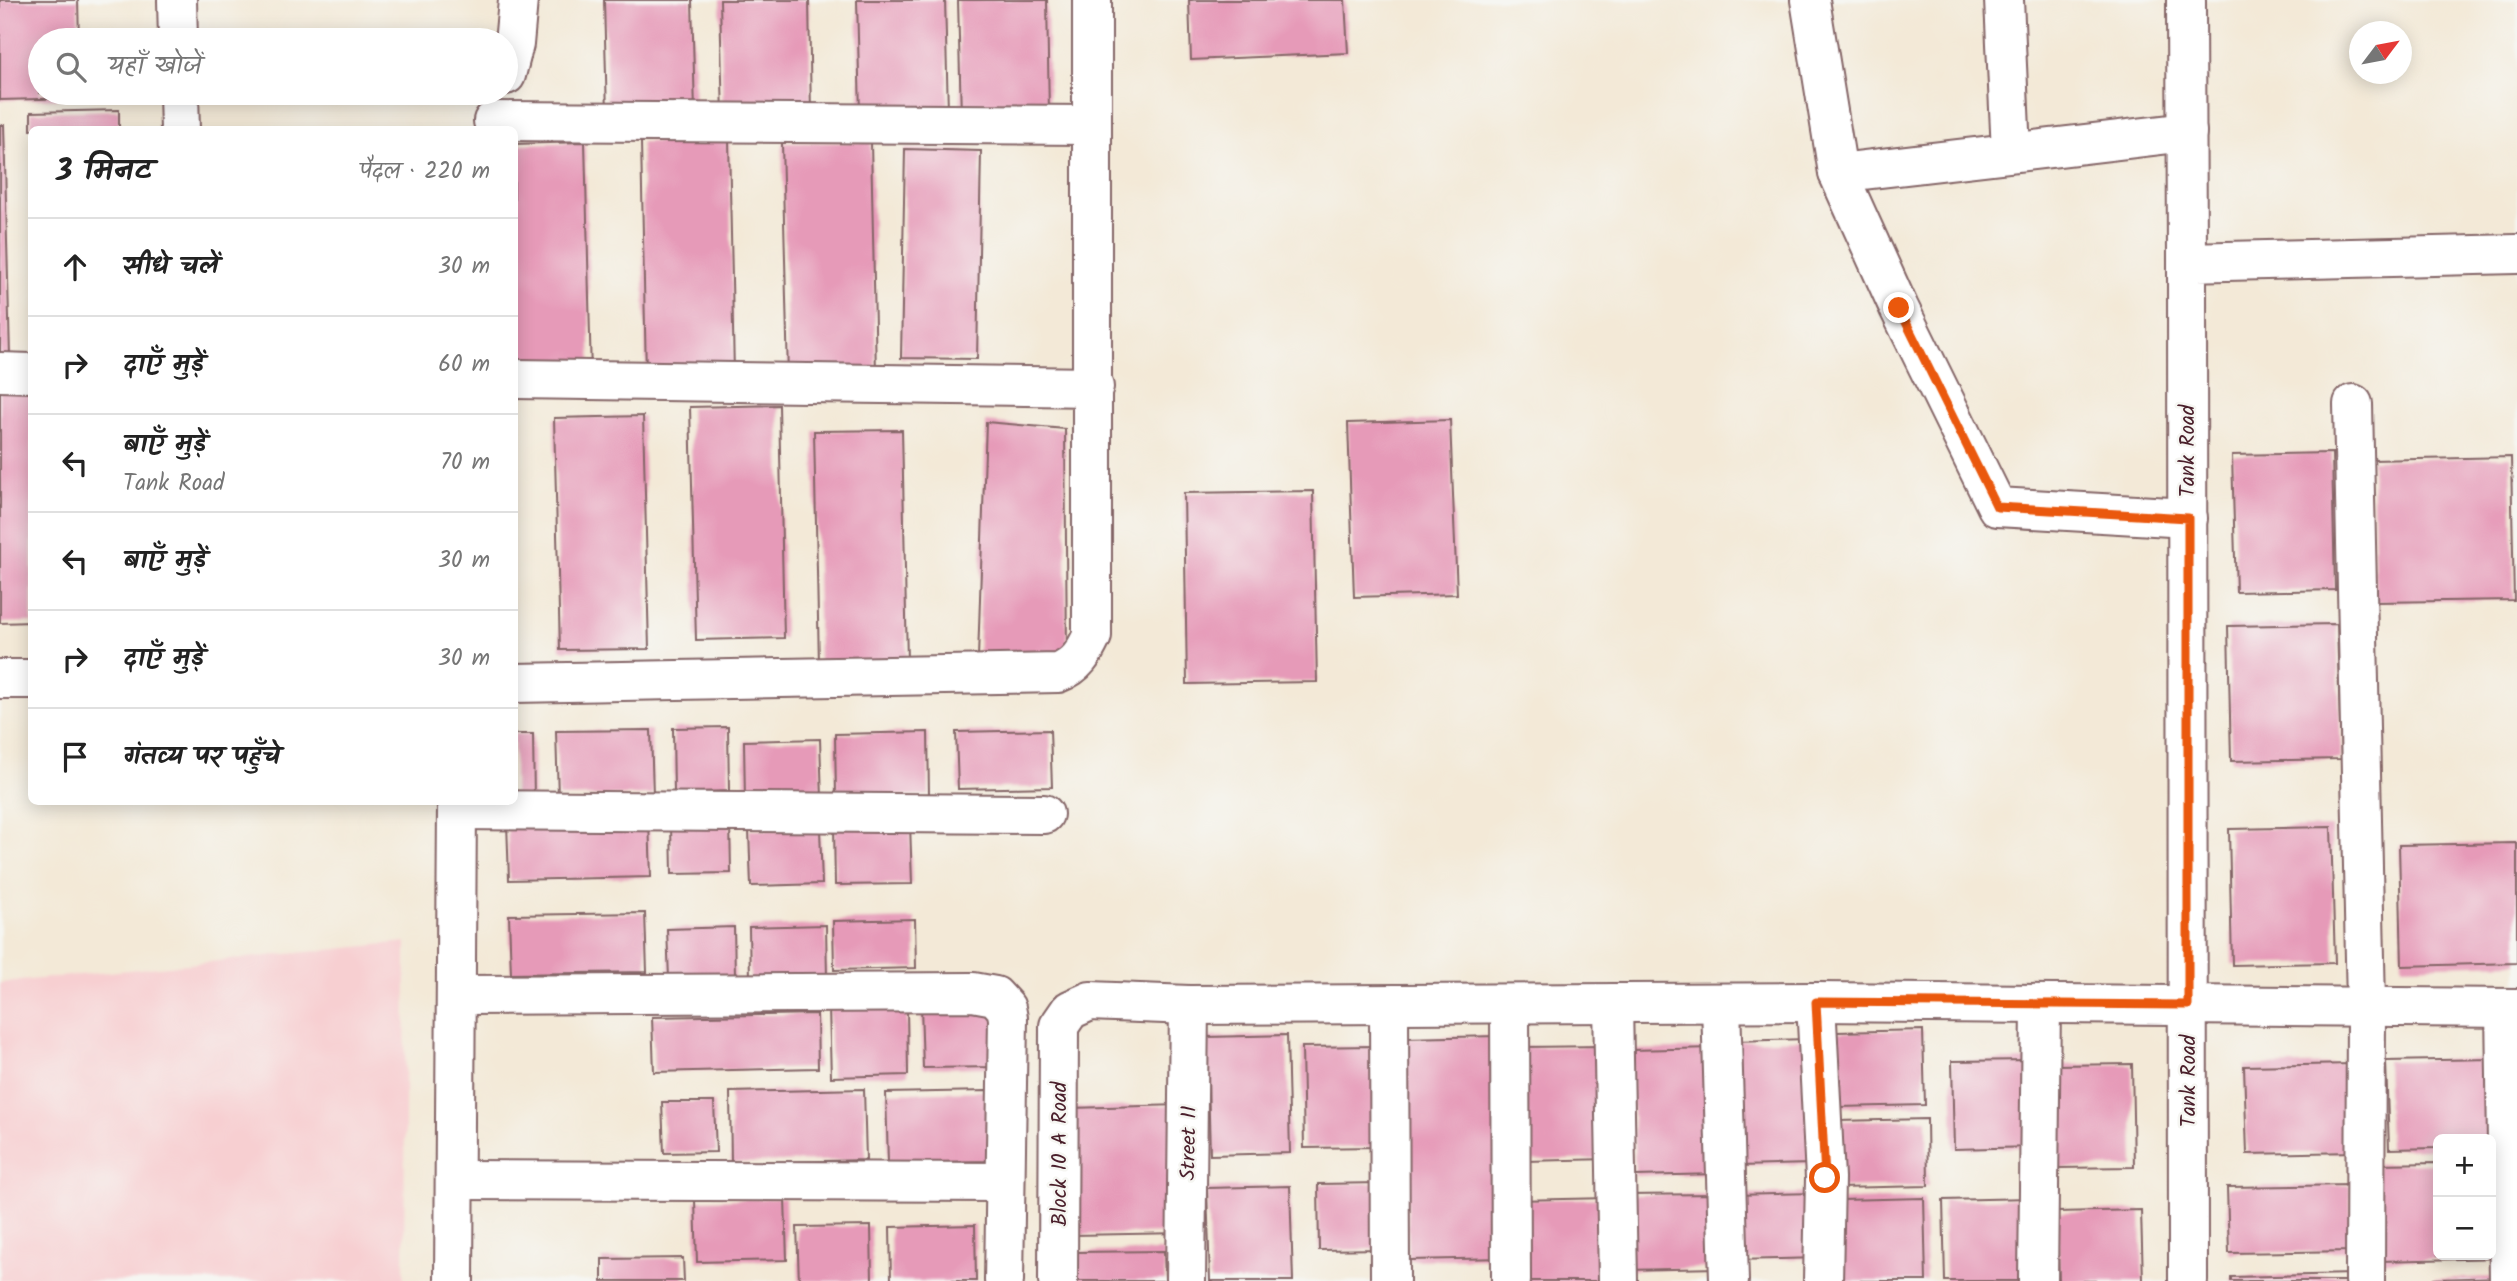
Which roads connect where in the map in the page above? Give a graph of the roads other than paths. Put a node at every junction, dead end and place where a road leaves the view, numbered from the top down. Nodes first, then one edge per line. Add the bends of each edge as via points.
1 (177, 0) edge
2 (518, 0) edge
3 (1092, 0) edge
4 (1810, 0) edge
5 (2004, 0) edge
6 (2186, 0) edge
7 (178, 28) edge
8 (515, 28) edge
9 (179, 105) edge
10 (495, 115) edge
11 (1092, 125) junction
12 (180, 126) edge
13 (2187, 132) junction
14 (2011, 152) junction
15 (1838, 173) junction
16 (2517, 254) edge
17 (2187, 262) junction
18 (0, 372) edge
19 (28, 373) edge
20 (518, 379) edge
21 (1094, 387) junction
22 (2353, 404) dead end
23 (2188, 518) junction
24 (0, 678) edge
25 (28, 679) edge
26 (518, 683) edge
27 (457, 806) edge
28 (1044, 814) dead end
29 (456, 995) junction
30 (1816, 1002) junction
31 (1613, 1003) junction
32 (1721, 1003) junction
33 (1510, 1004) junction
34 (2041, 1004) junction
35 (1189, 1005) junction
36 (1389, 1005) junction
37 (2188, 1005) junction
38 (2365, 1005) junction
39 (2511, 1008) edge
40 (455, 1180) junction
41 (1005, 1182) junction
42 (454, 1281) edge
43 (1004, 1281) edge
44 (1058, 1281) edge
45 (1186, 1281) edge
46 (1390, 1281) edge
47 (1511, 1281) edge
48 (1618, 1281) edge
49 (1728, 1281) edge
50 (1823, 1281) edge
51 (2038, 1281) edge
52 (2188, 1281) edge
53 (2365, 1281) edge
54 (2509, 1281) edge

1 - 7 street
2 - 8 street
3 - 11 street
4 - 15 street
5 - 14 street
6 - 13 street, Tank Road
9 - 12 street
10 - 11 street
11 - 21 street
13 - 14 street
13 - 17 street, Tank Road
14 - 15 street
15 - 23 street via 1997,507
16 - 17 street
17 - 23 street, Tank Road
18 - 19 street
20 - 21 street
21 - 26 street via 1092,636 1070,669 1058,673
22 - 38 street
23 - 37 street, Tank Road
24 - 25 street
27 - 28 street
27 - 29 street
29 - 40 street
29 - 41 street via 973,992 995,996 1008,1018
30 - 32 street
30 - 34 street
30 - 50 street via 1825,1178
31 - 32 street
31 - 33 street
31 - 48 street
32 - 49 street
33 - 36 street
33 - 47 street
34 - 37 street
34 - 51 street
35 - 36 street
35 - 44 street, Block 10 A Road via 1090,1001 1070,1010 1059,1026
35 - 45 street, Street 11
36 - 46 street
37 - 38 street
37 - 52 street, Tank Road
38 - 39 street
38 - 53 street
39 - 54 street
40 - 41 street
40 - 42 street
41 - 43 street

